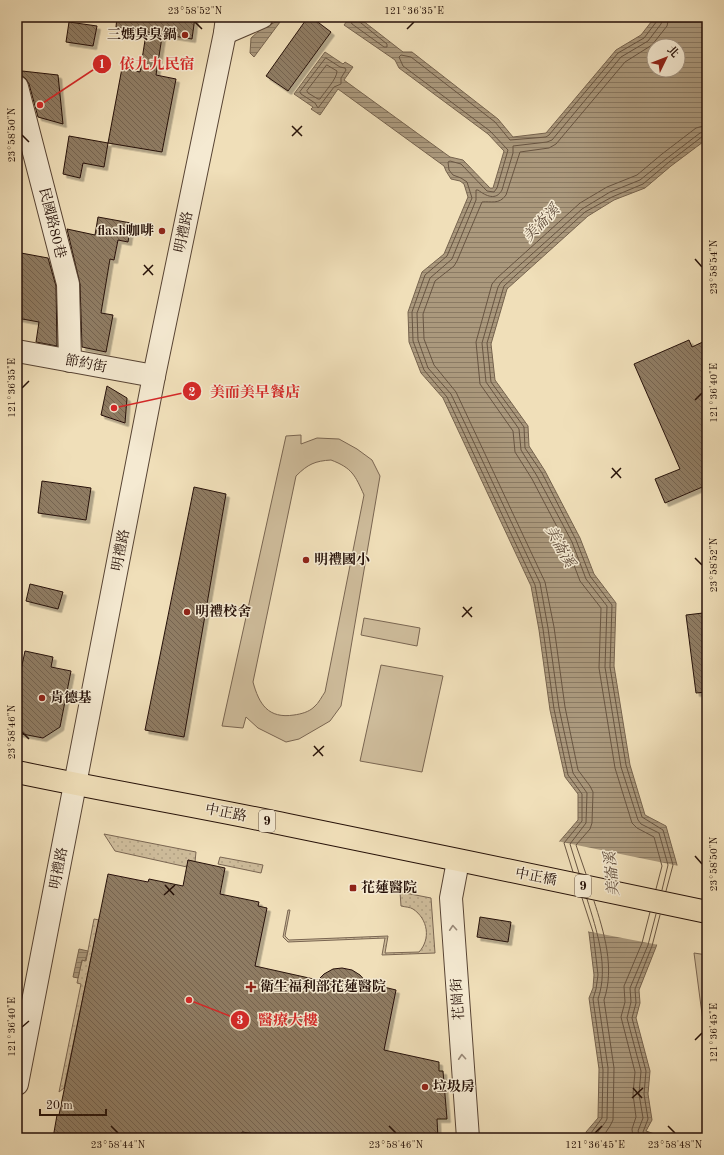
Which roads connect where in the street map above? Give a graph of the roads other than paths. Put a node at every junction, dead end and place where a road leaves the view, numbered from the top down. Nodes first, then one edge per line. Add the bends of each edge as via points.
1 (262, 17) edge
2 (226, 25) edge
3 (17, 87) edge
4 (17, 351) edge
5 (70, 361) junction
6 (154, 376) junction
7 (17, 772) edge
8 (75, 784) junction
9 (458, 861) junction
10 (707, 912) edge
11 (17, 1084) edge
12 (468, 1138) edge

1 - 2 street
2 - 6 street, 明禮路
3 - 5 street, 民國路80巷 via 68,284
4 - 5 street, 節約街
5 - 6 street, 節約街
6 - 8 street, 明禮路
7 - 8 main road, 中正路 / 9
8 - 9 main road, 中正路 / 9 via 287,824
8 - 11 street, 明禮路
9 - 10 main road, 中正橋 / 9
12 -> 9 street, 花崗街 via 450,898

